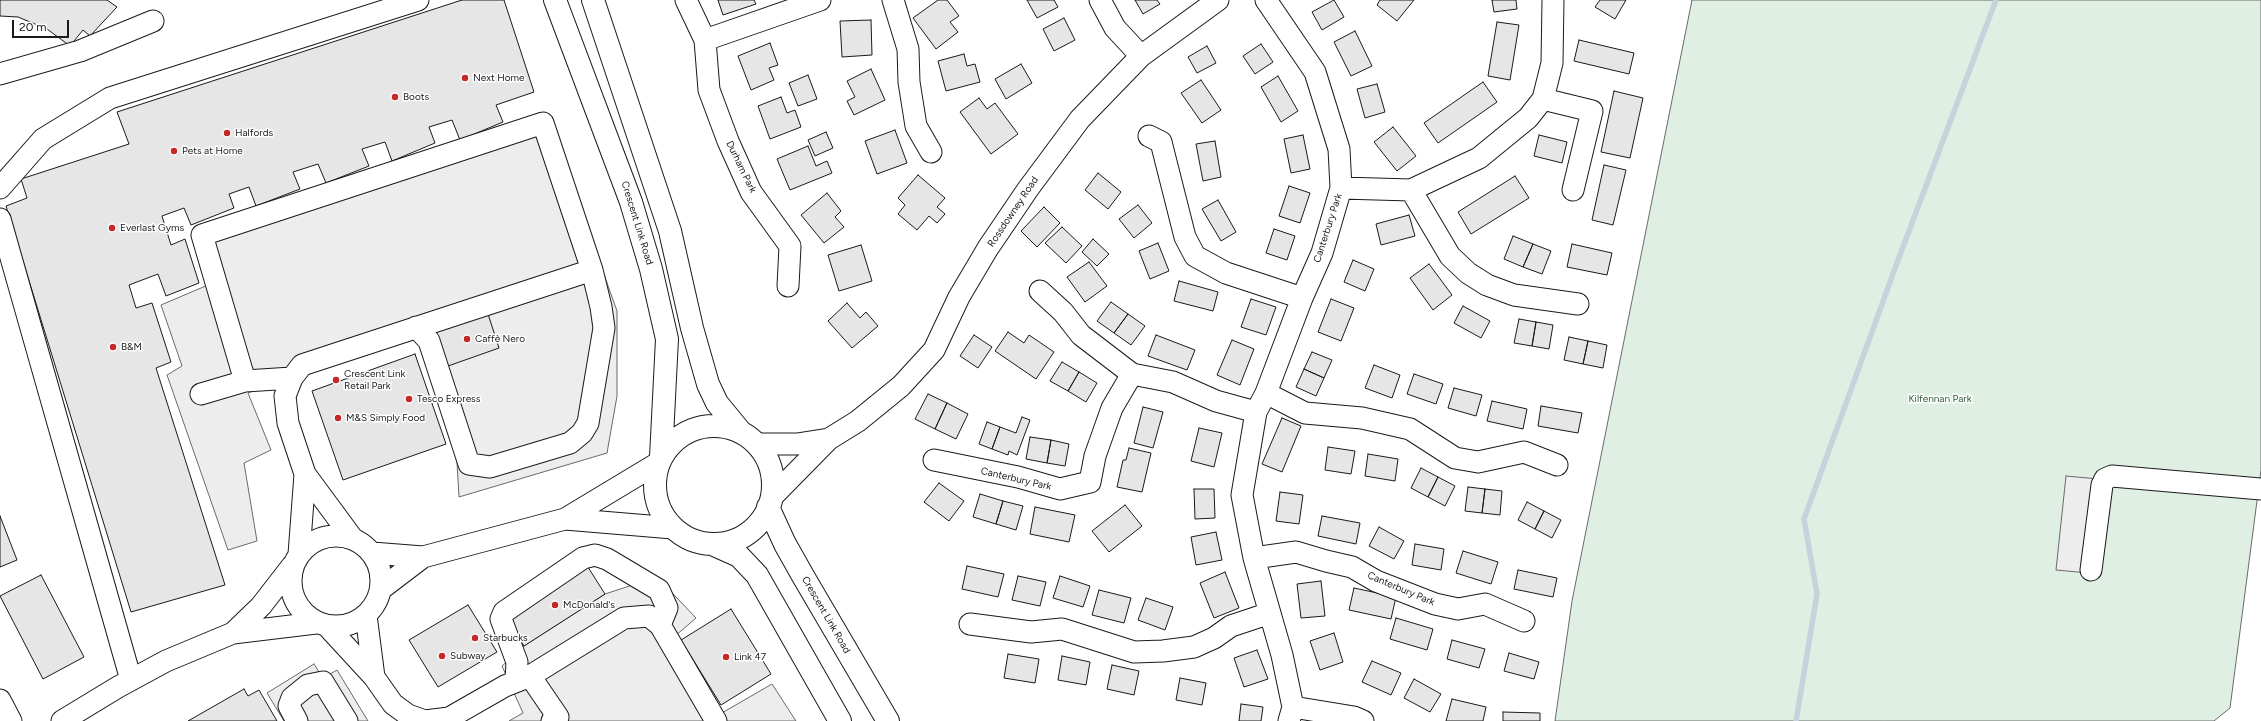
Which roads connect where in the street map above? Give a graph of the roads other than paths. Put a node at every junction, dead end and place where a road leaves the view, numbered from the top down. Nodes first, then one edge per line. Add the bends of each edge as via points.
1 (418, 0) edge
2 (555, 0) edge
3 (594, 0) edge
4 (686, 0) edge
5 (820, 0) edge
6 (893, 0) edge
7 (1100, 0) edge
8 (1218, 0) edge
9 (1266, 0) edge
10 (1553, 0) edge
11 (153, 21) dead end
12 (705, 40) junction
13 (1142, 56) junction
14 (0, 74) edge
15 (1543, 99) junction
16 (1149, 136) dead end
17 (931, 152) dead end
18 (0, 188) edge
19 (1341, 188) junction
20 (1411, 190) junction
21 (1573, 190) dead end
22 (0, 219) edge
23 (592, 270) junction
24 (788, 286) dead end
25 (1040, 291) dead end
26 (1302, 298) junction
27 (1578, 304) dead end
28 (416, 327) junction
29 (1132, 374) junction
30 (292, 378) junction
31 (244, 382) junction
32 (1266, 393) junction
33 (201, 394) dead end
34 (1256, 412) junction
35 (748, 438) junction
36 (829, 439) junction
37 (660, 460) junction
38 (934, 460) dead end
39 (1557, 465) dead end
40 (305, 474) junction
41 (2261, 489) edge
42 (770, 502) junction
43 (565, 519) junction
44 (673, 528) junction
45 (353, 539) junction
46 (712, 544) junction
47 (372, 553) junction
48 (423, 557) junction
49 (1254, 558) junction
50 (296, 560) junction
51 (2091, 570) dead end
52 (381, 589) junction
53 (1270, 613) junction
54 (366, 615) junction
55 (1524, 621) dead end
56 (970, 624) dead end
57 (322, 625) junction
58 (660, 625) junction
59 (233, 633) junction
60 (374, 677) junction
61 (523, 679) junction
62 (131, 680) junction
63 (0, 700) edge
64 (1291, 714) edge
65 (83, 716) edge
66 (11, 721) edge
67 (62, 721) edge
68 (297, 721) edge
69 (347, 721) edge
70 (552, 721) edge
71 (716, 721) edge
72 (840, 721) edge
73 (888, 721) edge
74 (1364, 721) edge

1 - 18 street via 110,98 43,139
2 - 37 highway, Crescent Link Road via 631,202 668,339
3 - 35 highway, Crescent Link Road via 670,231 692,328 708,384 717,403
4 - 12 street, Durham Park
5 - 12 street
6 - 17 street via 908,49 916,126
7 - 13 street via 1115,28
8 - 13 street, Rossdowney Road
9 - 19 street, Canterbury Park via 1315,72 1339,149
10 - 15 street via 1552,63
11 - 14 street via 80,51
12 - 24 street, Durham Park via 709,90 728,141 751,192 790,246
13 - 36 street, Rossdowney Road via 1080,119 1028,189 959,297 934,350 901,386 858,421
15 - 20 street via 1528,118 1479,158
15 - 21 street via 1592,111
16 - 26 street via 1161,142 1185,237 1195,256 1226,273
19 - 20 street
19 - 26 street, Canterbury Park via 1322,253
20 - 27 street via 1450,256 1468,273 1487,285 1514,295
22 - 62 street
23 - 28 street
23 - 28 street via 604,328 588,423 582,433 570,443 490,467 469,464 429,341
23 - 31 street via 543,123 202,234
25 - 29 street via 1063,312 1081,335
26 - 32 street, Canterbury Park
28 - 30 street via 302,365
29 - 34 street via 1173,382 1216,401
29 - 38 street, Canterbury Park via 1112,408 1095,456 1090,482 1060,489 1018,477
30 - 31 street
30 - 40 street via 285,396 288,423
31 - 33 street
32 - 34 street, Canterbury Park
32 - 39 street via 1305,412 1362,418 1410,429 1455,458 1478,462 1524,452
34 - 49 street, Canterbury Park via 1242,495
35 - 36 street, Rossdowney Road via 797,444
35 - 37 highway, Crescent Link Road via 716,425 692,429 674,441
35 - 42 highway, Crescent Link Road via 770,466 773,483
36 - 42 street, Rossdowney Road
37 - 43 street
37 - 44 highway, Crescent Link Road via 654,477 656,500
40 - 45 street
40 - 50 street
41 - 51 street via 2112,476 2105,479 2102,485
42 - 46 highway, Crescent Link Road via 755,527 745,535 734,541
42 - 73 highway, Crescent Link Road via 785,544
43 - 44 street
43 - 48 street
44 - 46 highway, Crescent Link Road via 692,540
45 - 47 street
45 - 50 street via 323,537 310,544
46 - 72 highway, Crescent Link Road via 739,556 757,576
47 - 48 street
47 - 52 street via 378,564
48 - 52 street
49 - 53 street, Canterbury Park
49 - 55 street, Canterbury Park via 1296,552 1352,567 1376,581 1435,604 1458,609 1485,604
50 - 57 street via 290,581 292,595 306,617
50 - 59 street via 261,606
52 - 54 street via 376,603
53 - 56 street via 1231,626 1214,638 1194,647 1156,652 1134,652 1062,630 1031,632
53 - 64 street, Canterbury Park via 1282,655
54 - 57 street via 355,623 341,627
54 - 60 street
57 - 59 street
57 - 60 street
58 - 61 street via 649,616 624,618
58 - 61 street via 667,608 659,590 606,559 595,555 584,558 504,612 501,619
58 - 71 street
59 - 62 street via 166,661
60 - 61 street via 393,704 408,715 425,720 448,718
61 - 70 street via 558,717
62 - 65 street
63 - 66 street
64 - 74 street, Canterbury Park via 1354,717
65 - 67 street
68 - 69 street via 289,706 292,698 308,685 323,682

